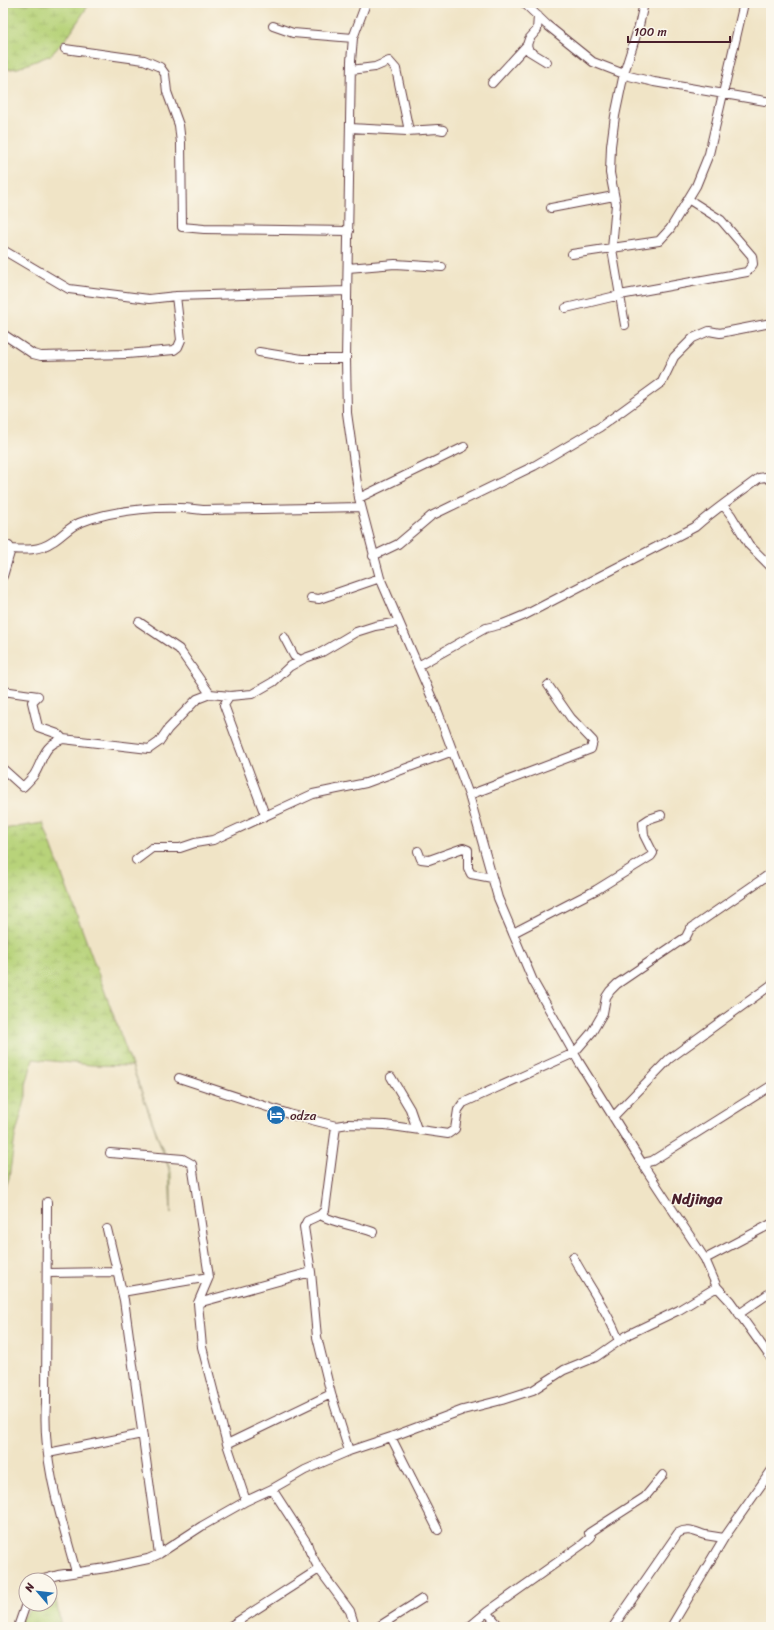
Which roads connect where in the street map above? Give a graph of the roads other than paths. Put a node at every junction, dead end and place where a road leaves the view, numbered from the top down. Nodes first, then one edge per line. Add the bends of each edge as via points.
1 (366, 3) edge
2 (524, 3) edge
3 (644, 3) edge
4 (744, 3) edge
5 (538, 16) junction
6 (273, 26) dead end
7 (353, 38) junction
8 (527, 45) junction
9 (65, 49) dead end
10 (547, 62) dead end
11 (351, 70) junction
12 (624, 74) junction
13 (492, 83) dead end
14 (724, 95) junction
15 (771, 102) edge
16 (350, 128) junction
17 (443, 130) dead end
18 (409, 131) junction
19 (614, 196) junction
20 (688, 199) junction
21 (551, 208) dead end
22 (349, 231) junction
23 (612, 249) junction
24 (3, 250) edge
25 (572, 254) dead end
26 (442, 267) dead end
27 (348, 268) junction
28 (348, 291) junction
29 (620, 295) junction
30 (176, 296) junction
31 (566, 308) dead end
32 (771, 323) edge
33 (625, 325) dead end
34 (3, 334) edge
35 (259, 352) dead end
36 (346, 359) junction
37 (464, 447) dead end
38 (771, 480) edge
39 (360, 503) junction
40 (723, 505) junction
41 (3, 543) edge
42 (11, 549) junction
43 (373, 556) junction
44 (771, 567) edge
45 (3, 576) edge
46 (380, 578) junction
47 (311, 598) dead end
48 (139, 622) dead end
49 (399, 622) junction
50 (284, 637) dead end
51 (300, 660) junction
52 (418, 666) junction
53 (548, 684) dead end
54 (3, 690) edge
55 (210, 694) junction
56 (230, 696) junction
57 (63, 739) junction
58 (453, 752) junction
59 (3, 769) edge
60 (469, 795) junction
61 (265, 815) junction
62 (661, 815) dead end
63 (418, 851) dead end
64 (136, 860) dead end
65 (771, 873) edge
66 (492, 878) junction
67 (513, 933) junction
68 (771, 985) edge
69 (574, 1053) junction
70 (391, 1077) dead end
71 (179, 1078) dead end
72 (771, 1086) edge
73 (613, 1117) junction
74 (336, 1126) junction
75 (417, 1129) junction
76 (110, 1152) dead end
77 (645, 1167) junction
78 (47, 1202) dead end
79 (320, 1215) junction
80 (771, 1224) edge
81 (107, 1229) dead end
82 (372, 1232) dead end
83 (573, 1257) dead end
84 (705, 1260) junction
85 (117, 1272) junction
86 (311, 1272) junction
87 (47, 1273) junction
88 (209, 1277) junction
89 (716, 1287) junction
90 (122, 1292) junction
91 (771, 1292) edge
92 (198, 1304) junction
93 (739, 1314) junction
94 (619, 1341) junction
95 (771, 1358) edge
96 (331, 1394) junction
97 (142, 1434) junction
98 (391, 1438) junction
99 (226, 1444) junction
100 (349, 1451) junction
101 (48, 1453) junction
102 (771, 1471) edge
103 (663, 1475) dead end
104 (272, 1490) junction
105 (246, 1501) junction
106 (438, 1530) dead end
107 (724, 1538) junction
108 (159, 1554) junction
109 (319, 1569) junction
110 (76, 1572) junction
111 (58, 1575) edge
112 (422, 1599) dead end
113 (23, 1612) edge
114 (487, 1612) junction
115 (18, 1627) edge
116 (229, 1627) edge
117 (355, 1627) edge
118 (378, 1627) edge
119 (469, 1627) edge
120 (500, 1627) edge
121 (613, 1627) edge
122 (671, 1627) edge

1 - 7 street
2 - 5 street
3 - 12 street
4 - 14 street
5 - 8 street via 537,30
5 - 12 street via 593,62
6 - 7 street via 293,34
7 - 11 street
8 - 10 street via 530,51
8 - 13 street
9 - 22 street via 144,60 160,67 165,74 181,143 182,226 204,229
11 - 16 street
11 - 18 street via 375,67 389,61 396,70
12 - 14 street
12 - 19 street via 614,116 611,146 610,173
14 - 15 street
14 - 20 street via 710,154
16 - 18 street
16 - 22 street
17 - 18 street
19 - 21 street
19 - 23 street via 616,204
20 - 23 street via 670,229 658,241
20 - 29 street via 721,220 752,256 753,264 747,272
22 - 27 street
23 - 25 street
23 - 29 street
24 - 30 street via 69,289 149,299
26 - 27 street via 395,264
27 - 28 street
28 - 30 street
28 - 36 street
29 - 31 street
29 - 33 street
30 - 34 street via 181,340 174,350 41,356 33,354
32 - 43 street via 720,333 709,331 693,338 674,358 662,382 600,428 534,466 432,516 398,544
35 - 36 street via 302,359
36 - 39 street via 347,413
37 - 39 street
38 - 40 street via 759,478
39 - 42 street via 124,511 79,523 51,543 36,550
39 - 43 street
40 - 44 street via 749,545
40 - 52 street via 712,511 695,527 525,615 486,628
41 - 42 street
42 - 45 street
43 - 46 street
46 - 47 street via 319,599
46 - 49 street
48 - 55 street via 178,649
49 - 51 street via 356,632 322,652
49 - 52 street
50 - 51 street via 294,656
51 - 56 street via 273,682 252,694
52 - 58 street
53 - 60 street via 571,718 593,741 591,749
54 - 57 street via 38,696 32,702 38,727 58,734
55 - 56 street
55 - 57 street via 198,699 168,729 159,742 149,749
56 - 61 street via 224,706
57 - 59 street via 53,742 34,775 23,787
58 - 60 street
58 - 61 street via 366,783 313,794
60 - 66 street
61 - 64 street via 212,840 180,848 152,848
62 - 67 street via 649,818 643,823 644,834 653,853 651,856 596,890
63 - 66 street via 421,858 428,860 463,848 468,850 468,868 472,874
65 - 69 street via 690,929 686,937 617,984 606,997 603,1013 592,1032
66 - 67 street
67 - 69 street via 533,981
68 - 73 street via 669,1060
69 - 73 street
69 - 75 street via 463,1103 458,1110 455,1129 448,1134
70 - 75 street via 410,1109
71 - 74 street via 292,1115
72 - 77 street via 647,1162
73 - 77 street
74 - 75 street via 385,1125
74 - 79 street via 327,1205
76 - 88 street via 183,1160 192,1164
77 - 84 street
78 - 87 street
79 - 82 street
79 - 86 street via 307,1221 304,1227
80 - 84 street
81 - 85 street
83 - 94 street
84 - 89 street
85 - 87 street
85 - 90 street
86 - 92 street
86 - 96 street via 317,1337
87 - 101 street via 45,1426
88 - 90 street
88 - 92 street
89 - 93 street
89 - 94 street via 680,1310
90 - 97 street
91 - 93 street
92 - 99 street via 202,1347
93 - 95 street
94 - 98 street via 596,1356 555,1375 533,1390 462,1410
96 - 99 street
96 - 100 street
97 - 101 street
97 - 108 street
98 - 100 street
98 - 106 street
99 - 105 street
100 - 104 street via 305,1470
101 - 110 street via 53,1487
102 - 107 street
103 - 114 street via 644,1497 589,1533 591,1537 583,1544
104 - 105 street
104 - 109 street via 307,1543
105 - 108 street
107 - 121 street via 691,1530 683,1530 678,1534
107 - 122 street
108 - 110 street via 148,1559
109 - 116 street
109 - 117 street via 350,1610
110 - 111 street
112 - 118 street
113 - 115 street
114 - 119 street
114 - 120 street

